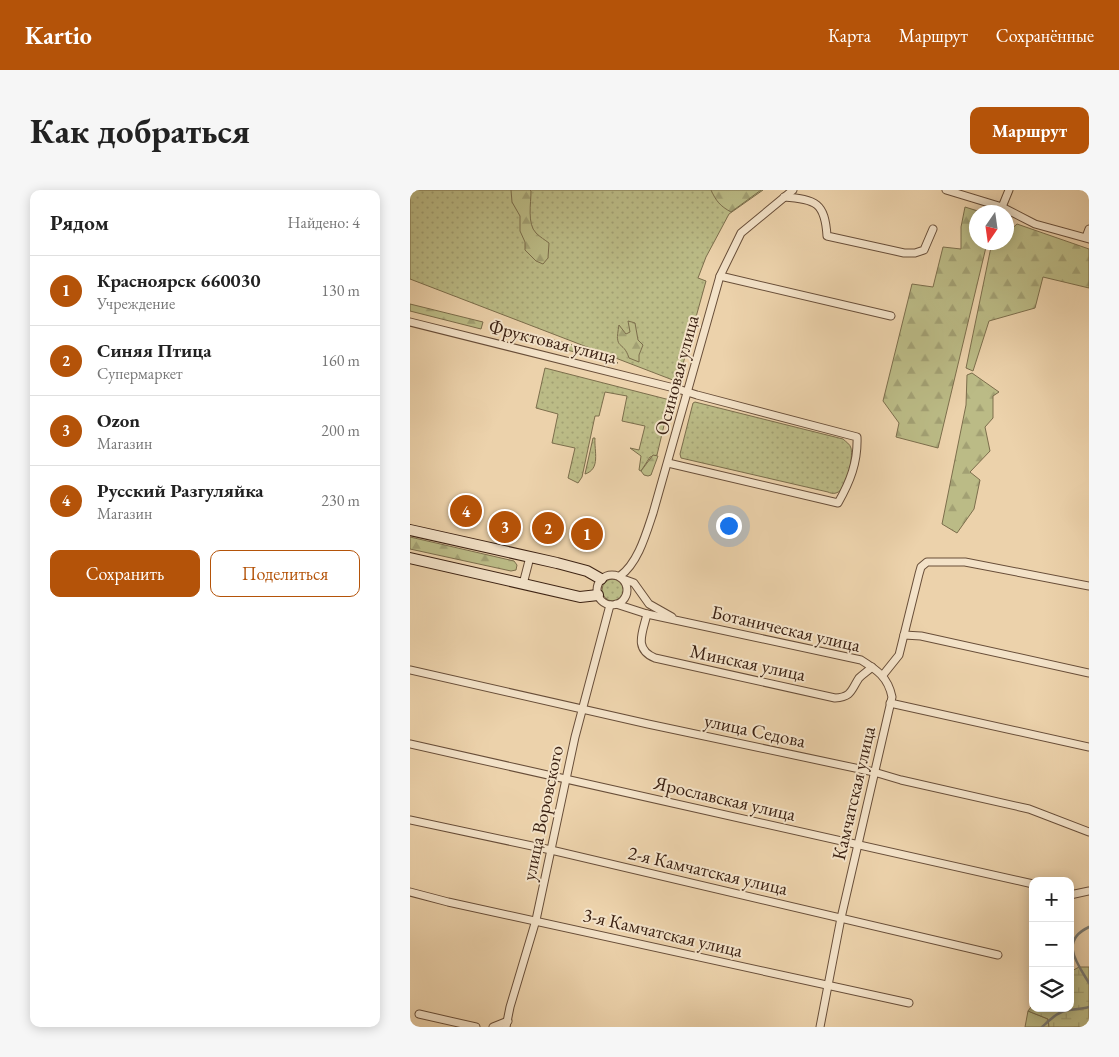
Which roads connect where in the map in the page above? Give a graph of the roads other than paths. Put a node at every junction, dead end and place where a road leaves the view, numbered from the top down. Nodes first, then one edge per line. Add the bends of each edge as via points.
1 (793, 190) edge
2 (946, 190) edge
3 (1009, 190) edge
4 (784, 197) junction
5 (995, 205) edge
6 (1003, 205) edge
7 (1014, 213) edge
8 (933, 229) dead end
9 (1089, 229) edge
10 (1087, 238) edge
11 (720, 276) junction
12 (891, 316) dead end
13 (410, 322) edge
14 (687, 393) junction
15 (668, 463) junction
16 (410, 530) edge
17 (530, 557) junction
18 (410, 558) edge
19 (621, 578) junction
20 (601, 579) junction
21 (524, 584) junction
22 (1089, 586) edge
23 (598, 595) junction
24 (613, 605) junction
25 (647, 614) junction
26 (677, 620) junction
27 (904, 635) junction
28 (872, 667) junction
29 (410, 670) edge
30 (1089, 673) edge
31 (883, 675) junction
32 (890, 703) junction
33 (583, 709) junction
34 (410, 744) edge
35 (1089, 747) edge
36 (874, 772) junction
37 (567, 779) junction
38 (410, 820) edge
39 (1089, 832) edge
40 (858, 845) junction
41 (551, 850) junction
42 (1029, 883) edge
43 (1089, 891) edge
44 (410, 892) edge
45 (1074, 894) edge
46 (841, 918) junction
47 (536, 920) junction
48 (998, 955) dead end
49 (828, 986) junction
50 (909, 1003) dead end
51 (418, 1014) dead end
52 (507, 1024) edge
53 (476, 1027) edge
54 (493, 1027) edge
55 (820, 1027) edge

1 - 4 street, Осиновая улица
2 - 5 street
3 - 6 street
4 - 8 street via 810,200 822,208 827,236 904,254 924,250
4 - 11 street, Осиновая улица via 741,233
7 - 10 street via 1035,224
9 - 10 street
11 - 12 street
11 - 14 street, Осиновая улица
13 - 14 street, Фруктовая улица
14 - 15 street, Осиновая улица
14 - 15 street, Фруктовая улица via 857,437 853,473 838,503
15 - 19 street, Осиновая улица via 644,538
16 - 17 street
17 - 20 street via 587,571
17 - 21 street
18 - 21 street
19 - 20 street via 610,574
19 - 24 street via 627,593 623,600
19 - 26 street, Ботаническая улица via 634,583 649,604
20 - 23 street
21 - 23 street via 580,596
22 - 27 street via 965,562 927,562 921,567
23 - 24 street via 602,602
24 - 25 street, Ботаническая улица
24 - 33 street, улица Воровского
25 - 26 street, Ботаническая улица
25 - 28 street, Минская улица via 641,644 644,652 655,658 835,698 848,695 860,676
26 - 28 street, Ботаническая улица via 860,660
27 - 30 street
27 - 31 street via 899,655
28 - 31 street, Ботаническая улица
29 - 33 street, улица Седова
31 - 32 street, Камчатская улица via 890,686
32 - 35 street
32 - 36 street, Камчатская улица
33 - 36 street, улица Седова
33 - 37 street, улица Воровского
34 - 37 street, Ярославская улица
36 - 39 street, улица Седова via 1029,809
36 - 40 street, Камчатская улица
37 - 40 street, Ярославская улица
37 - 41 street, улица Воровского
38 - 41 street, 2-я Камчатская улица
40 - 42 street, Ярославская улица
40 - 46 street, Камчатская улица
41 - 46 street, 2-я Камчатская улица
41 - 47 street, улица Воровского
43 - 45 street
44 - 47 street, 3-я Камчатская улица
46 - 48 street, 2-я Камчатская улица
46 - 49 street, Камчатская улица
47 - 49 street, 3-я Камчатская улица
47 - 52 street, улица Воровского
49 - 50 street, 3-я Камчатская улица
49 - 55 street, Камчатская улица
51 - 53 street
52 - 54 street

